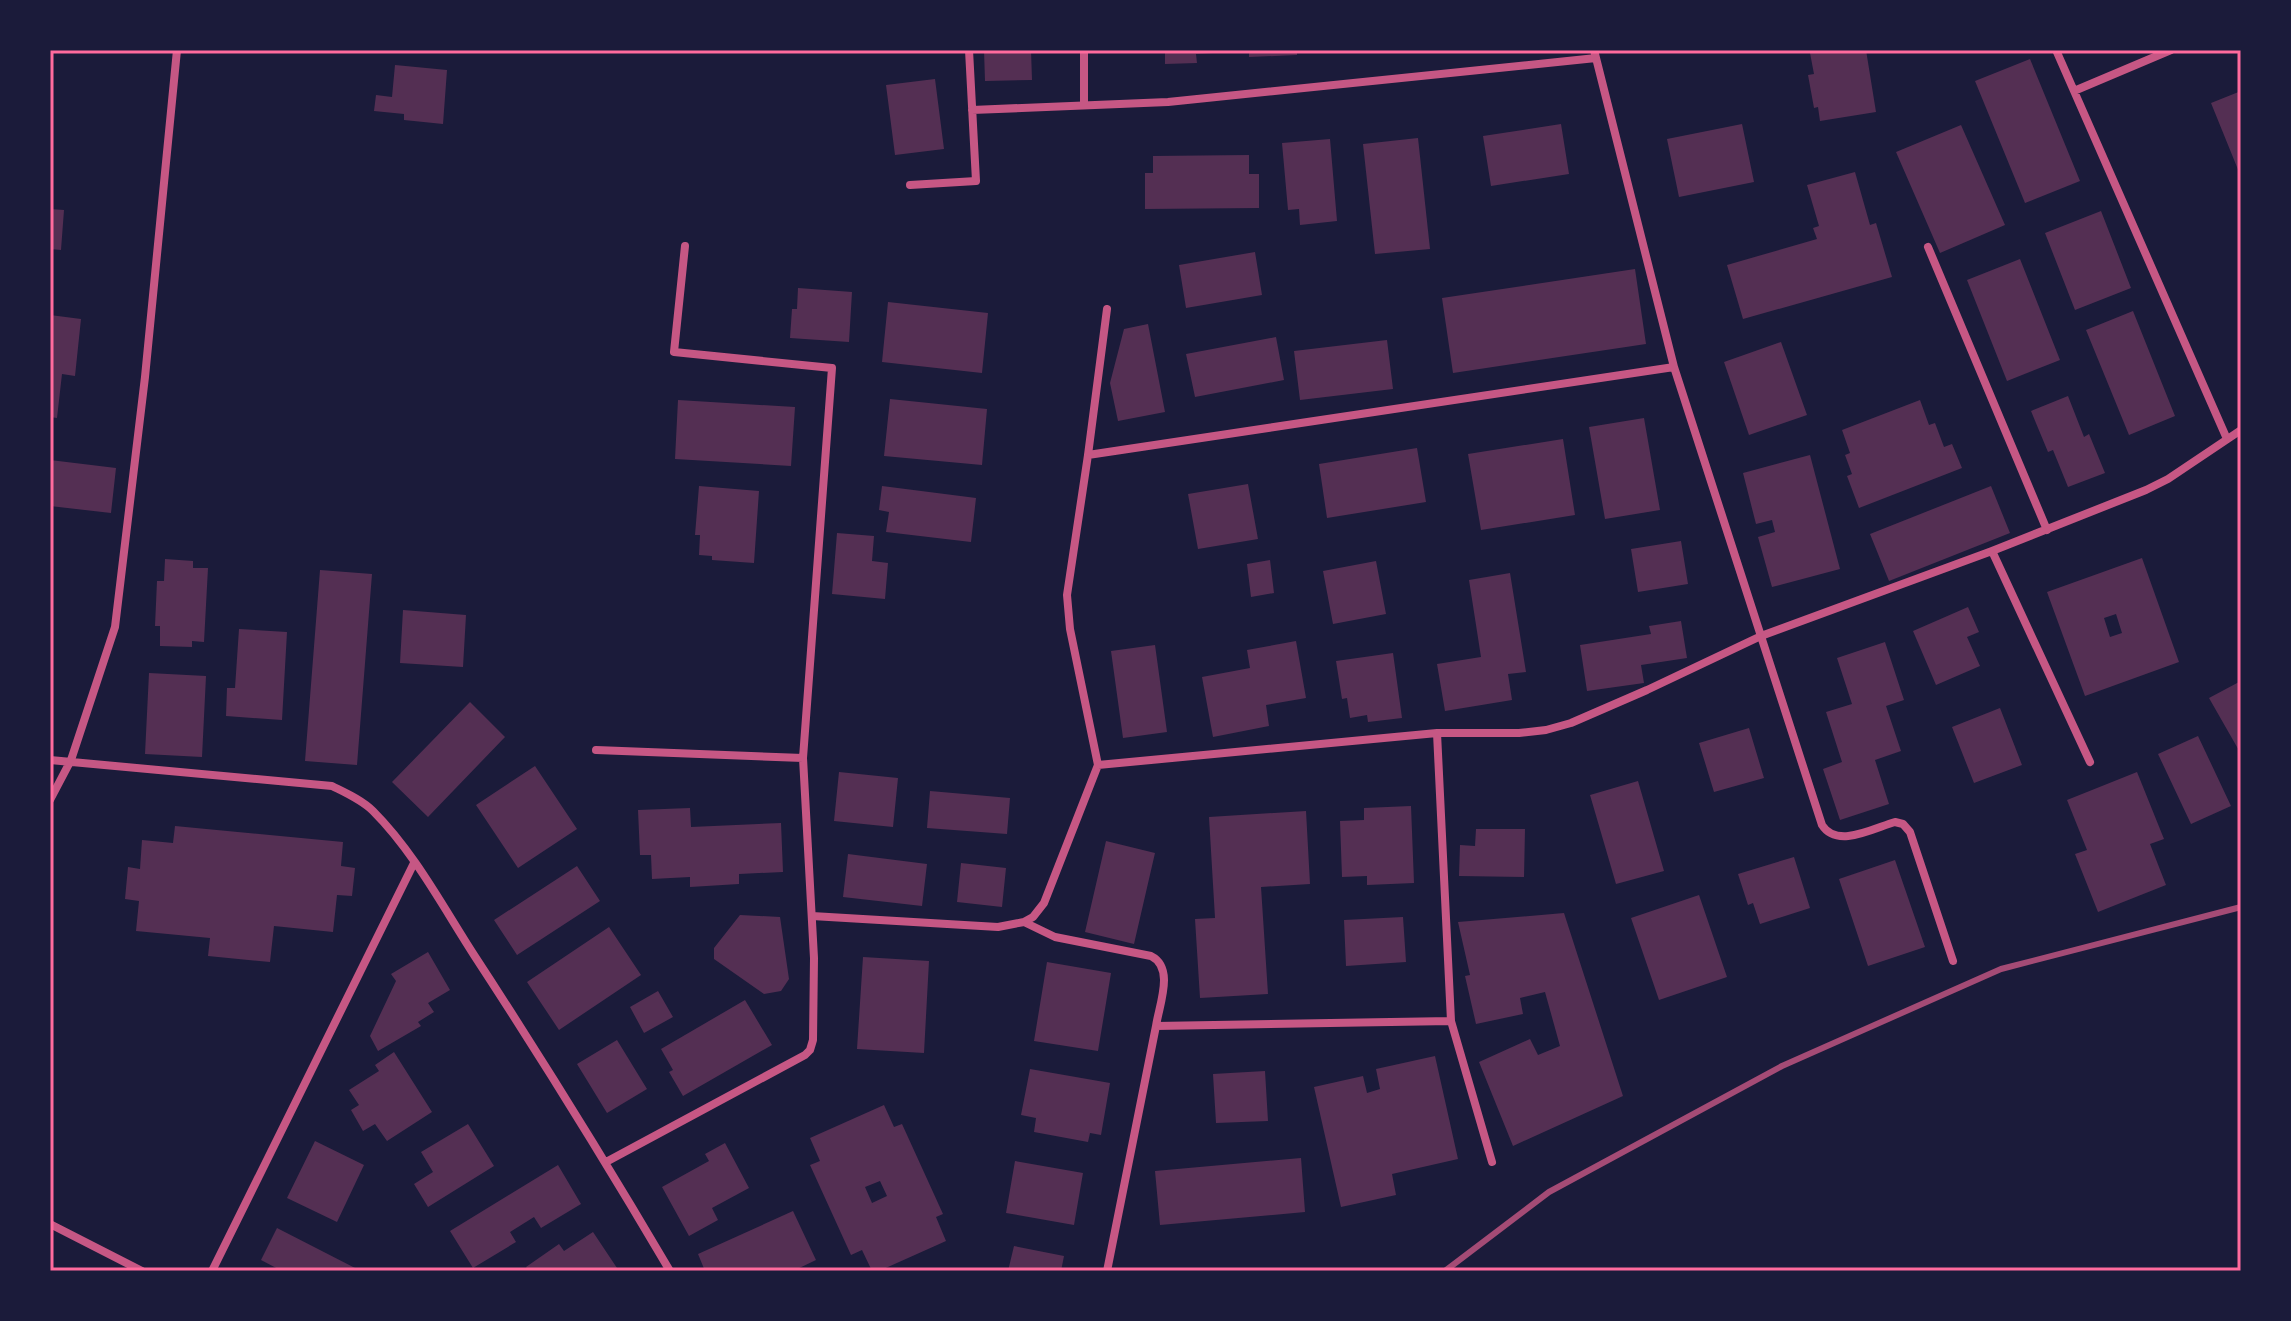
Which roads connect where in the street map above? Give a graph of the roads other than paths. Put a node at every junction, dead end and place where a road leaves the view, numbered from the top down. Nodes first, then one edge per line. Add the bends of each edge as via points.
1 (177, 50) edge
2 (969, 50) edge
3 (1084, 50) edge
4 (2056, 50) edge
5 (2171, 50) edge
6 (1595, 54) edge
7 (2074, 91) junction
8 (1084, 104) junction
9 (972, 110) junction
10 (910, 185) dead end
11 (685, 246) dead end
12 (1928, 247) dead end
13 (1107, 309) dead end
14 (1674, 367) junction
15 (2241, 430) edge
16 (2227, 439) junction
17 (1088, 455) junction
18 (2047, 530) junction
19 (1992, 551) junction
20 (1761, 636) junction
21 (1437, 733) junction
22 (596, 750) dead end
23 (803, 758) junction
24 (50, 760) edge
25 (71, 760) junction
26 (2090, 762) dead end
27 (1098, 765) junction
28 (50, 800) edge
29 (414, 863) junction
30 (812, 916) junction
31 (1024, 922) junction
32 (1953, 961) dead end
33 (1451, 1021) junction
34 (1156, 1026) junction
35 (606, 1162) junction
36 (1492, 1162) dead end
37 (50, 1224) edge
38 (142, 1271) edge
39 (212, 1271) edge
40 (670, 1271) edge
41 (1107, 1271) edge

1 - 25 street via 115,627
2 - 9 street
3 - 8 street
4 - 7 street
5 - 7 street
6 - 8 street via 1168,102
6 - 14 street
7 - 16 street
8 - 9 street
9 - 10 street via 976,181
11 - 23 street via 674,352 832,368
12 - 18 street
13 - 17 street
14 - 17 street
14 - 20 street
15 - 16 street
16 - 18 street via 2158,485
17 - 27 street via 1067,595
18 - 19 street
19 - 20 street
19 - 26 street
20 - 21 street via 1571,723 1519,733
20 - 32 street via 1822,825 1844,837 1903,824
21 - 27 street
21 - 33 street
22 - 23 street
23 - 30 street
24 - 25 street
25 - 28 street
25 - 29 street via 332,786 372,809
27 - 31 street via 1044,903
29 - 35 street
29 - 39 street
30 - 31 street via 998,927
30 - 35 street via 810,1050
31 - 34 street via 1055,937 1157,958 1165,974
33 - 34 street
33 - 36 street
34 - 41 street
35 - 40 street
37 - 38 street

